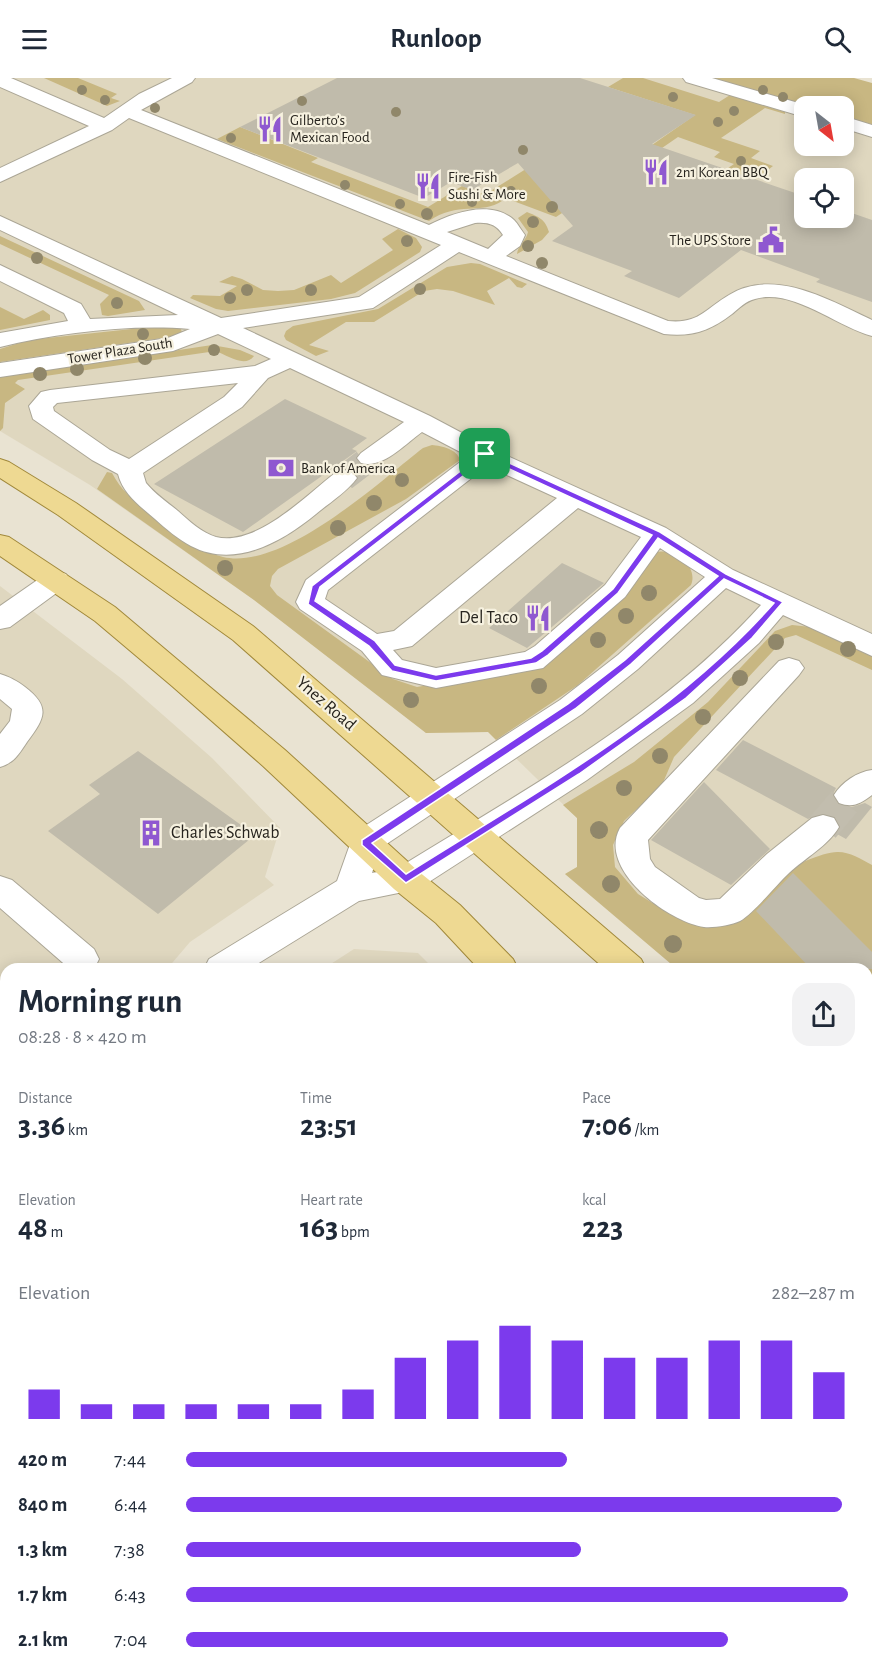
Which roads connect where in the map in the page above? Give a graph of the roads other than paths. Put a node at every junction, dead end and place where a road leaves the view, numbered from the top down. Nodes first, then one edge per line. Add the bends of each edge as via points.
1 (186, 78) edge
2 (692, 78) edge
3 (0, 80) edge
4 (794, 108) edge
5 (127, 111) junction
6 (854, 125) edge
7 (105, 126) junction
8 (872, 131) edge
9 (0, 176) edge
10 (0, 222) edge
11 (429, 233) junction
12 (457, 244) junction
13 (490, 257) junction
14 (0, 272) edge
15 (172, 313) junction
16 (220, 325) junction
17 (82, 327) junction
18 (872, 329) edge
19 (0, 340) edge
20 (289, 360) junction
21 (0, 370) edge
22 (260, 374) junction
23 (422, 422) junction
24 (485, 454) junction
25 (370, 458) tunnel mouth
26 (0, 467) edge
27 (130, 470) junction
28 (344, 478) tunnel mouth
29 (576, 496) junction
30 (657, 534) junction
31 (0, 543) edge
32 (723, 576) junction
33 (56, 580) junction
34 (779, 602) junction
35 (0, 620) edge
36 (372, 644) junction
37 (872, 646) edge
38 (789, 668) dead end
39 (0, 684) edge
40 (0, 756) edge
41 (434, 798) junction
42 (823, 827) tunnel mouth
43 (476, 834) junction
44 (365, 842) junction
45 (406, 880) junction
46 (351, 889) junction
47 (0, 890) edge
48 (82, 959) dead end
49 (231, 963) edge
50 (495, 963) edge
51 (622, 963) edge

1 - 5 lane
2 - 4 lane
3 - 7 lane
5 - 7 lane
5 - 11 lane
6 - 8 lane
7 - 9 lane
10 - 15 lane
11 - 12 lane
11 - 13 lane via 459,218 495,219 505,223 514,235 512,241
12 - 13 lane
12 - 16 lane, Tower Plaza South via 364,303
13 - 18 lane via 664,327 690,329 756,291 803,300
14 - 17 lane via 73,309
15 - 16 lane
15 - 17 lane, Tower Plaza South
16 - 20 lane
16 - 21 lane, Tower Plaza South via 173,344
17 - 19 lane, Tower Plaza South via 28,332
20 - 22 lane
20 - 23 lane
22 - 27 lane via 233,402
22 - 27 lane via 50,397 41,406 42,414
23 - 24 lane
23 - 25 lane
24 - 29 lane
24 - 36 lane via 316,586 310,602
26 - 41 main road, Ynez Road via 67,509 243,633
27 - 28 lane via 130,479 140,491 185,531 215,546 246,544 274,532
29 - 30 lane
29 - 36 lane via 402,639
30 - 32 lane
30 - 36 lane via 615,591 533,661 436,678 392,668
31 - 33 main road
32 - 34 lane
32 - 41 lane via 628,662 572,706
33 - 35 lane
33 - 44 main road via 105,614 174,672
34 - 37 lane
34 - 43 lane via 749,636 683,696 576,772
38 - 42 lane via 631,837 634,860 643,876 687,907 705,915 729,911
39 - 40 lane via 28,705 25,723
41 - 43 main road, Ynez Road
41 - 44 lane
43 - 45 lane
43 - 51 main road, Ynez Road
44 - 45 main road
44 - 46 lane
45 - 46 lane
45 - 50 main road via 447,914
46 - 49 lane
47 - 48 lane

